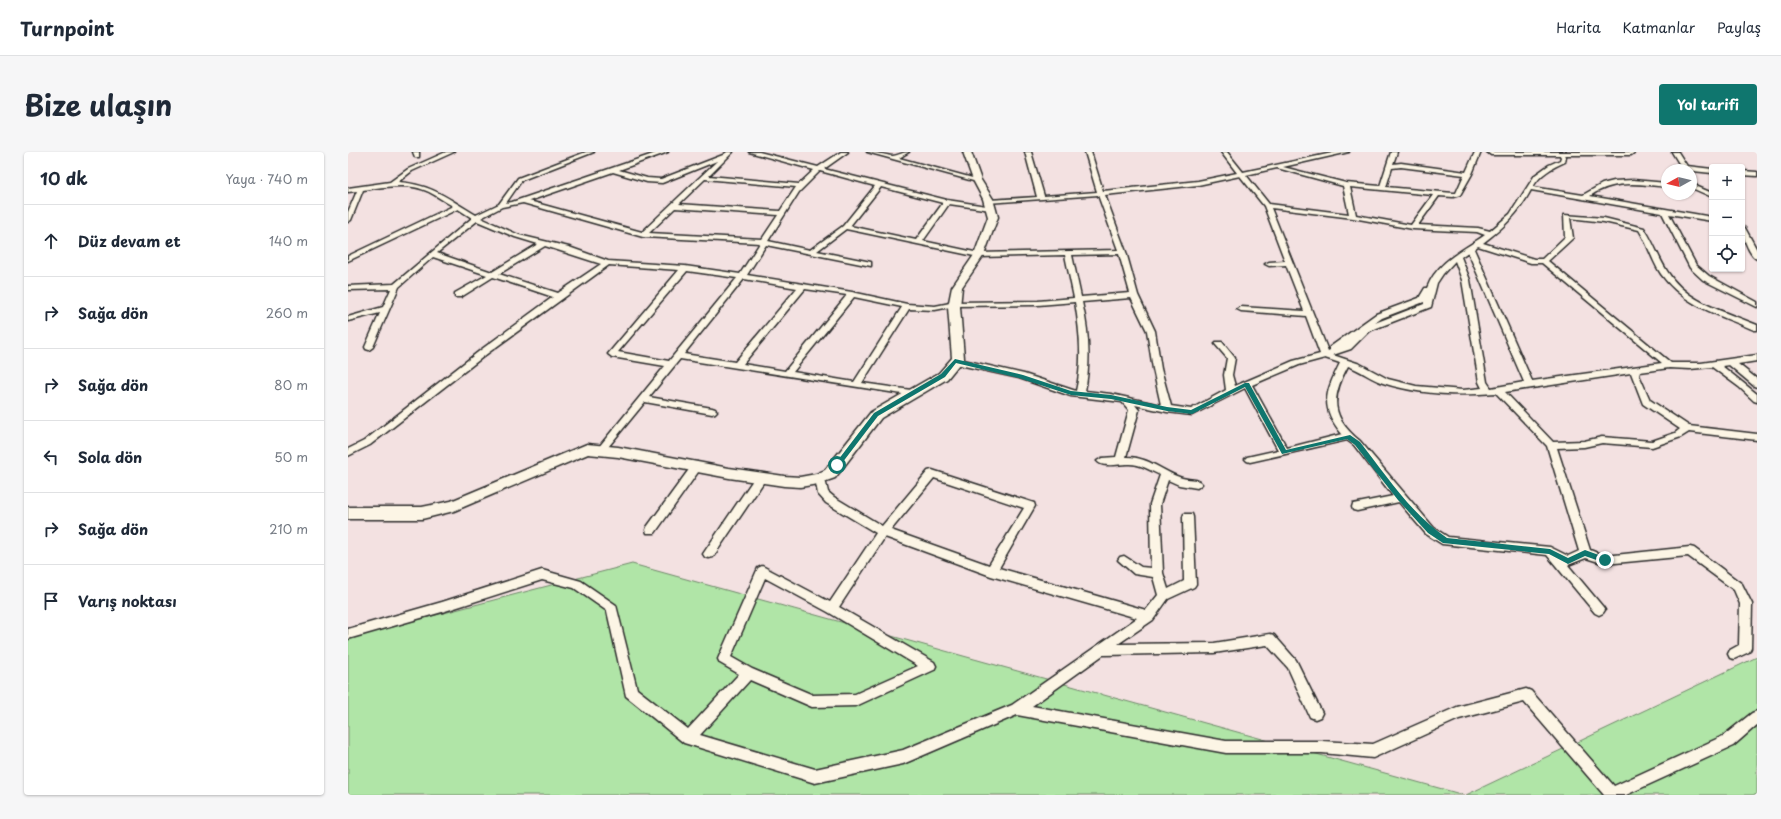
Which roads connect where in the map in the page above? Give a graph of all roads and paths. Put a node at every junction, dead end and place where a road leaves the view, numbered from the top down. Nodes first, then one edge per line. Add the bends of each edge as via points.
1 (451, 152) edge
2 (591, 152) edge
3 (665, 152) edge
4 (752, 152) edge
5 (845, 152) edge
6 (870, 152) edge
7 (906, 152) edge
8 (966, 152) edge
9 (1028, 152) edge
10 (1088, 152) edge
11 (1224, 152) edge
12 (1346, 152) edge
13 (1394, 152) edge
14 (1478, 152) edge
15 (1491, 152) edge
16 (1531, 152) edge
17 (1560, 152) edge
18 (1631, 152) edge
19 (1675, 152) edge
20 (728, 154) edge
21 (893, 158) junction
22 (1682, 164) edge
23 (1390, 166) junction
24 (1278, 167) junction
25 (819, 169) junction
26 (1697, 169) edge
27 (613, 170) junction
28 (1709, 170) edge
29 (1469, 174) junction
30 (1754, 174) edge
31 (1243, 175) junction
32 (704, 177) junction
33 (977, 180) junction
34 (1757, 181) edge
35 (392, 184) junction
36 (1661, 184) edge
37 (879, 185) junction
38 (1346, 185) junction
39 (801, 186) junction
40 (361, 188) junction
41 (1383, 188) junction
42 (1528, 188) junction
43 (1697, 188) edge
44 (348, 190) edge
45 (1101, 193) junction
46 (1436, 194) junction
47 (1709, 194) edge
48 (1041, 198) junction
49 (1583, 198) junction
50 (523, 201) junction
51 (947, 202) junction
52 (501, 205) junction
53 (990, 205) junction
54 (673, 206) junction
55 (1267, 206) junction
56 (457, 207) junction
57 (782, 212) junction
58 (1665, 212) junction
59 (1353, 216) junction
60 (477, 217) junction
61 (1709, 219) edge
62 (348, 220) edge
63 (845, 227) junction
64 (1412, 227) junction
65 (1745, 231) edge
66 (1491, 234) junction
67 (1754, 234) dead end
68 (643, 235) junction
69 (1745, 235) edge
70 (919, 241) junction
71 (763, 242) junction
72 (545, 243) junction
73 (1478, 243) junction
74 (1470, 248) junction
75 (811, 252) junction
76 (1122, 252) junction
77 (432, 254) junction
78 (1068, 254) junction
79 (980, 255) junction
80 (1457, 256) junction
81 (1757, 257) edge
82 (348, 259) edge
83 (1544, 261) junction
84 (607, 263) junction
85 (1290, 263) junction
86 (868, 264) dead end
87 (1269, 264) dead end
88 (685, 268) junction
89 (492, 274) junction
90 (742, 277) junction
91 (396, 286) junction
92 (803, 286) junction
93 (348, 288) edge
94 (852, 294) junction
95 (458, 295) dead end
96 (1134, 295) junction
97 (558, 296) junction
98 (1078, 301) junction
99 (955, 304) junction
100 (1757, 305) edge
101 (907, 306) junction
102 (386, 309) junction
103 (1241, 309) dead end
104 (1309, 314) junction
105 (348, 319) edge
106 (1757, 328) edge
107 (1219, 344) dead end
108 (369, 346) dead end
109 (1325, 355) junction
110 (679, 356) junction
111 (1757, 358) edge
112 (955, 361) junction
113 (1345, 362) junction
114 (1731, 362) junction
115 (672, 364) junction
116 (1712, 364) junction
117 (737, 365) junction
118 (1669, 365) junction
119 (1636, 369) junction
120 (787, 374) junction
121 (856, 384) junction
122 (1247, 384) junction
123 (1529, 384) junction
124 (1757, 384) edge
125 (1498, 390) junction
126 (1231, 391) junction
127 (1488, 391) junction
128 (915, 393) junction
129 (1080, 394) junction
130 (644, 399) junction
131 (1757, 399) edge
132 (1125, 400) junction
133 (1167, 409) junction
134 (712, 411) dead end
135 (1687, 429) junction
136 (1348, 436) junction
137 (1757, 437) edge
138 (1551, 445) junction
139 (601, 450) junction
140 (1284, 452) junction
141 (348, 453) edge
142 (1250, 459) dead end
143 (1120, 460) junction
144 (1102, 461) dead end
145 (697, 466) junction
146 (1165, 475) junction
147 (761, 477) junction
148 (820, 478) junction
149 (1198, 484) dead end
150 (1401, 498) junction
151 (1357, 507) dead end
152 (348, 513) edge
153 (1188, 517) dead end
154 (651, 530) dead end
155 (883, 532) junction
156 (1550, 552) junction
157 (1585, 552) junction
158 (709, 554) dead end
159 (1124, 560) dead end
160 (991, 571) junction
161 (1157, 573) junction
162 (1164, 596) junction
163 (832, 609) junction
164 (1599, 610) dead end
165 (1149, 616) junction
166 (348, 634) edge
167 (1101, 650) junction
168 (1734, 654) dead end
169 (748, 673) junction
170 (1017, 709) junction
171 (1315, 713) dead end
172 (1757, 717) edge
173 (689, 738) junction

1 - 35 street via 410,170
2 - 52 street via 520,179
3 - 27 street
4 - 25 street
5 - 25 street
6 - 21 street
7 - 21 street
8 - 33 street
9 - 48 street
10 - 45 street
11 - 31 street
12 - 24 street
13 - 23 street
14 - 29 street
15 - 16 street
16 - 17 street
17 - 18 street
17 - 42 street via 1563,160 1544,168 1534,177
19 - 22 street
20 - 27 street via 662,181 648,180
20 - 32 street
21 - 33 street
23 - 29 street
23 - 41 street
24 - 31 street
24 - 38 street
25 - 37 street
25 - 39 street
26 - 28 street
27 - 50 street
29 - 46 street via 1458,194
30 - 34 street
31 - 45 street via 1198,183
31 - 55 street
32 - 39 street
32 - 54 street
33 - 53 street
35 - 40 street
35 - 56 street via 414,185 430,190
36 - 49 street via 1615,180 1591,191
37 - 51 street
37 - 63 street
38 - 41 street
38 - 59 street
39 - 57 street
40 - 44 street
40 - 62 street
41 - 46 street
42 - 49 street
42 - 66 street via 1516,210
43 - 47 street
45 - 48 street
45 - 76 street
46 - 64 street
48 - 53 street
49 - 58 street
50 - 52 street
50 - 68 street
51 - 53 street
51 - 70 street
52 - 60 street
53 - 79 street via 994,217
54 - 57 street
54 - 68 street
55 - 59 street
55 - 85 street
56 - 60 street
56 - 82 street
57 - 71 street
58 - 61 street
58 - 100 street via 1693,266 1706,278
59 - 64 street
60 - 72 street via 517,236
60 - 77 street
63 - 70 street
63 - 75 street
64 - 66 street via 1478,230
65 - 67 street
66 - 73 street
68 - 71 street
69 - 81 street
70 - 79 street
71 - 75 street
71 - 90 street
72 - 84 street
72 - 89 street
73 - 74 street
73 - 83 street via 1527,259
74 - 80 street
74 - 123 street
75 - 86 street
76 - 78 street
76 - 96 street
77 - 89 street
77 - 91 street
78 - 79 street
78 - 98 street
79 - 99 street via 957,287
80 - 109 street via 1438,272 1429,290 1428,305 1366,329 1348,347
80 - 127 street via 1466,280 1483,382
83 - 106 street via 1569,238 1566,216 1584,219 1595,217 1642,229 1650,240 1663,271 1676,289 1697,305
83 - 118 street
84 - 88 street
84 - 97 street
85 - 87 street
85 - 104 street
88 - 90 street
88 - 115 street via 612,354
89 - 95 street
89 - 97 street
90 - 92 street
90 - 110 street
91 - 93 street
91 - 102 street
92 - 94 street
92 - 117 street
94 - 101 street
94 - 120 street
96 - 98 street
96 - 133 street via 1152,331 1157,369
97 - 141 street via 367,443
98 - 99 street
98 - 129 street via 1084,378
99 - 101 street via 936,308
99 - 112 street via 958,358
101 - 121 street
102 - 105 street
102 - 108 street
103 - 104 street
104 - 109 street
107 - 126 street via 1231,358 1228,375
109 - 113 street
109 - 122 street via 1296,363
110 - 115 street
110 - 117 street
111 - 114 street
112 - 128 street via 943,376
112 - 129 street via 1021,376
113 - 127 street via 1385,381 1416,389 1463,393
113 - 136 street via 1335,382 1331,398 1334,411
114 - 116 street
114 - 124 street
115 - 130 street
116 - 118 street
116 - 131 street
117 - 120 street
118 - 119 street
119 - 123 street
119 - 135 street via 1635,375 1646,402
120 - 121 street
121 - 128 street
122 - 126 street
122 - 140 street
123 - 125 street
125 - 127 street
125 - 138 street
126 - 133 street via 1192,412
128 - 148 street via 876,415 830,474
129 - 132 street
130 - 134 street
130 - 139 street
132 - 133 street
132 - 143 street via 1134,410
135 - 137 street
135 - 138 street via 1652,444 1602,440 1584,444
136 - 140 street
136 - 150 street via 1357,443
138 - 157 street
139 - 145 street
139 - 152 street via 586,449 577,452 454,506 422,513
140 - 142 street
143 - 144 street
143 - 146 street via 1148,465
145 - 147 street
145 - 154 street
146 - 149 street via 1178,481
146 - 161 street via 1155,504
147 - 148 street via 800,482
147 - 158 street
148 - 155 street via 823,494
150 - 151 street
150 - 156 street via 1430,531 1446,541
153 - 162 street via 1190,584
155 - 160 street
155 - 160 street via 932,474 1030,506
155 - 163 street
156 - 157 street via 1568,561
156 - 164 street
157 - 168 street via 1605,560 1690,551 1738,587 1746,604 1746,648
159 - 161 street via 1138,571
160 - 165 street
161 - 162 street
162 - 165 street
163 - 169 street via 762,570 724,659
163 - 169 street via 930,666 856,700 812,701
165 - 167 street
166 - 173 street via 542,575 577,584 612,608 631,692
167 - 170 street
167 - 171 street via 1214,648 1270,639 1292,664
169 - 173 street
170 - 172 street via 1226,747 1322,747 1374,751 1457,713 1526,695 1612,794 1728,741
170 - 173 street via 903,757 815,776

